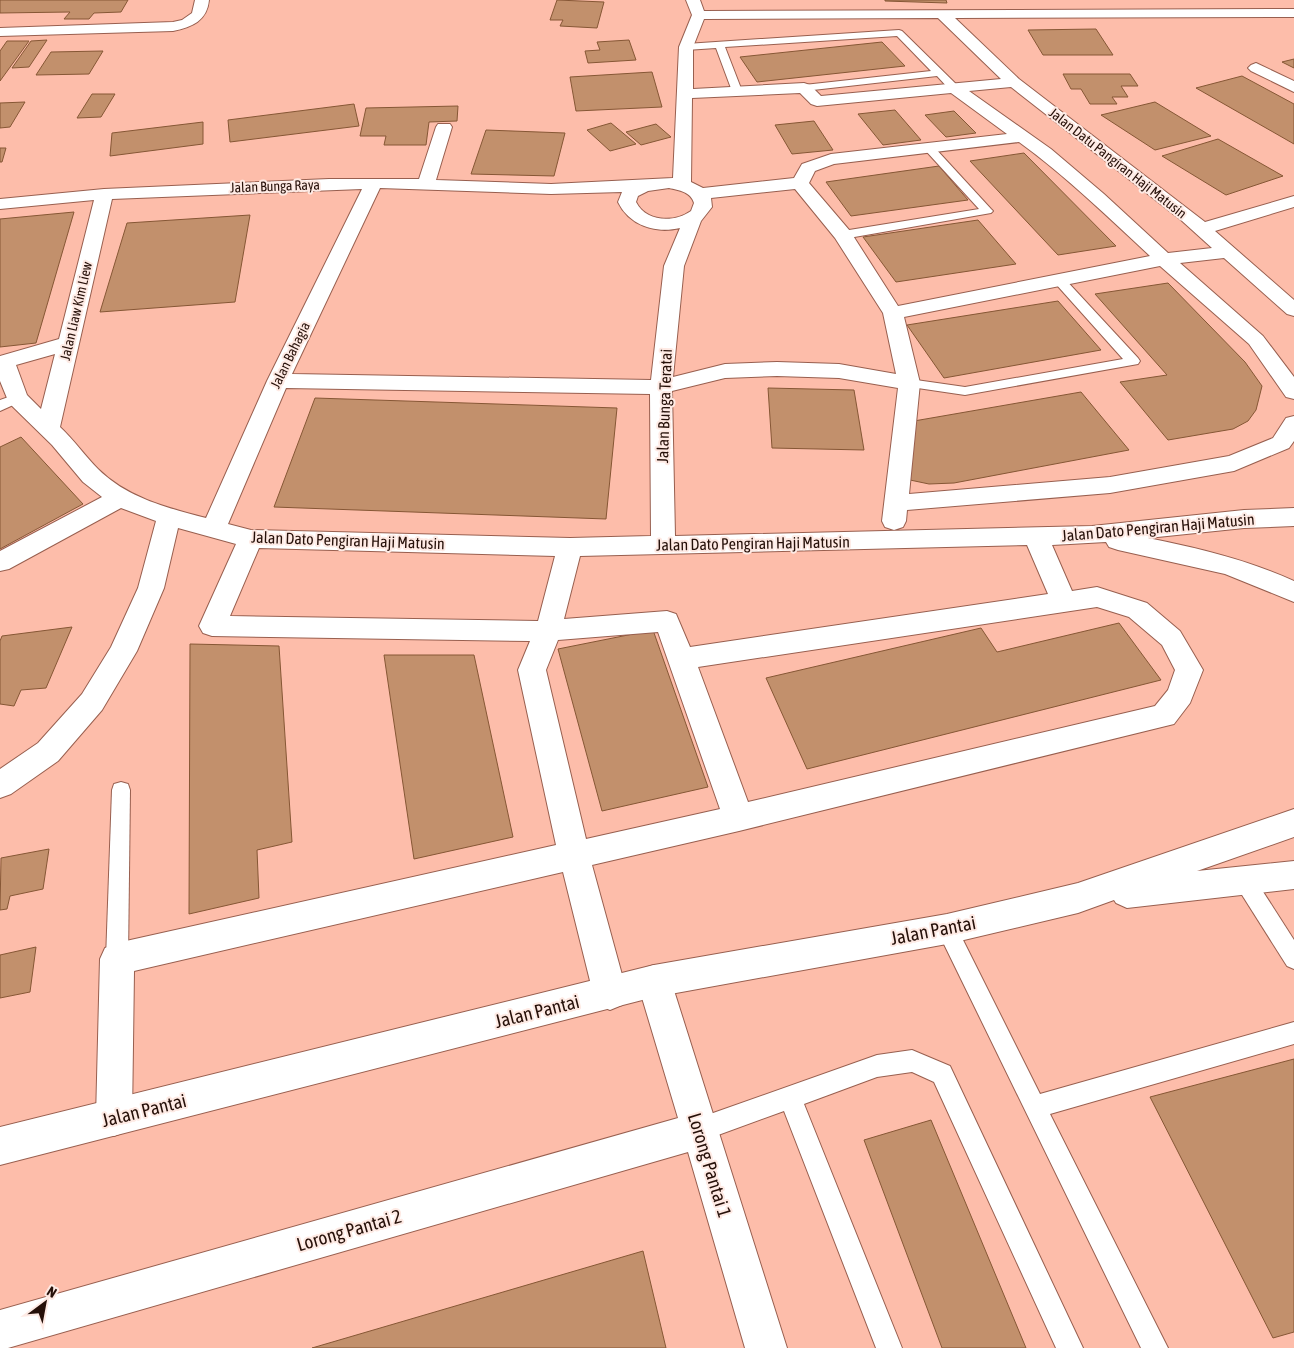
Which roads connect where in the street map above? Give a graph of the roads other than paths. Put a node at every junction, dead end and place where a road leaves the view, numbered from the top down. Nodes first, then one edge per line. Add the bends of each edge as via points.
1 (202, 0) edge
2 (1063, 0) edge
3 (696, 8) edge
4 (1071, 13) junction
5 (1294, 13) edge
6 (943, 15) junction
7 (0, 32) edge
8 (720, 46) junction
9 (686, 47) junction
10 (1256, 68) dead end
11 (939, 73) junction
12 (1014, 82) junction
13 (1294, 87) edge
14 (804, 88) junction
15 (954, 88) junction
16 (738, 91) junction
17 (684, 94) junction
18 (444, 127) dead end
19 (1022, 137) junction
20 (930, 149) junction
21 (800, 182) junction
22 (374, 183) junction
23 (426, 185) junction
24 (682, 185) junction
25 (644, 186) junction
26 (551, 189) junction
27 (104, 194) junction
28 (699, 194) junction
29 (1294, 201) edge
30 (0, 204) edge
31 (626, 204) junction
32 (693, 218) junction
33 (646, 221) junction
34 (1202, 229) junction
35 (843, 235) junction
36 (1228, 252) junction
37 (1164, 259) junction
38 (674, 266) junction
39 (1059, 280) junction
40 (1294, 310) edge
41 (893, 313) junction
42 (69, 343) junction
43 (2, 362) edge
44 (278, 381) junction
45 (909, 383) junction
46 (661, 387) junction
47 (1294, 392) edge
48 (9, 402) edge
49 (1294, 423) edge
50 (54, 434) junction
51 (120, 498) junction
52 (896, 502) junction
53 (169, 517) junction
54 (1294, 517) edge
55 (213, 530) junction
56 (1092, 535) junction
57 (1036, 537) junction
58 (251, 539) junction
59 (893, 540) junction
60 (663, 545) junction
61 (570, 547) junction
62 (0, 562) edge
63 (1294, 592) edge
64 (1064, 602) junction
65 (548, 631) junction
66 (680, 659) junction
67 (0, 784) edge
68 (121, 790) dead end
69 (739, 818) junction
70 (1294, 823) edge
71 (574, 855) junction
72 (1294, 875) edge
73 (1244, 880) junction
74 (1078, 898) junction
75 (947, 928) junction
76 (117, 959) junction
77 (1294, 959) edge
78 (654, 981) junction
79 (610, 993) junction
80 (1294, 1033) edge
81 (790, 1098) junction
82 (1034, 1107) junction
83 (114, 1118) junction
84 (699, 1130) junction
85 (0, 1146) edge
86 (0, 1330) edge
87 (766, 1348) edge
88 (888, 1348) edge
89 (1070, 1348) edge
90 (1155, 1348) edge

1 - 7 street via 197,18 182,25
2 - 4 street
3 - 6 street
3 - 9 street
4 - 5 street
4 - 6 street
6 - 12 street, Jalan Datu Pangiran Haji Matusin
8 - 9 lane
8 - 11 lane via 899,33
8 - 16 lane
9 - 17 street
10 - 13 street
11 - 14 lane
11 - 15 lane
12 - 15 street
12 - 34 street, Jalan Datu Pangiran Haji Matusin
14 - 15 street via 817,101
14 - 16 street
15 - 19 street
16 - 17 street
17 - 24 street
18 - 23 street
19 - 20 street
19 - 37 street via 1098,198
20 - 21 street via 832,159 808,168
20 - 35 lane via 988,211
21 - 28 street
21 - 35 street
22 - 23 street, Jalan Bunga Raya
22 - 27 street, Jalan Bunga Raya
22 - 44 street, Jalan Bahagia
23 - 26 street, Jalan Bunga Raya
24 - 25 street, Jalan Bunga Raya
24 - 28 street
25 - 26 street, Jalan Bunga Raya
25 - 31 street via 628,197
26 - 31 street via 572,198
27 - 30 street, Jalan Bunga Raya
27 - 42 street, Jalan Liaw Kim Liew
28 - 32 street, Jalan Bunga Teratai via 704,206
29 - 34 street
31 - 33 street via 635,217
32 - 33 street via 670,224
32 - 38 street, Jalan Bunga Teratai
33 - 38 street
34 - 36 street, Jalan Datu Pangiran Haji Matusin
35 - 41 street
36 - 37 street
36 - 40 street, Jalan Datu Pangiran Haji Matusin
37 - 39 street
37 - 47 street via 1256,340
38 - 46 street, Jalan Bunga Teratai
39 - 41 street
39 - 45 lane via 1133,361 965,391
41 - 45 street
42 - 43 street
42 - 50 street, Jalan Liaw Kim Liew
43 - 48 street
44 - 46 street
44 - 55 street, Jalan Bahagia
45 - 46 street via 839,372 777,369 725,371
45 - 52 street
46 - 60 street, Jalan Bunga Teratai
48 - 50 street
49 - 52 street via 1282,443 1234,463 1110,485
50 - 51 street via 91,476
51 - 53 street
51 - 62 street
52 - 59 street
53 - 55 street
53 - 67 street via 151,588 123,651 92,702 48,752
54 - 56 street, Jalan Dato Pengiran Haji Matusin
55 - 58 street, Jalan Dato Pengiran Haji Matusin
56 - 57 street, Jalan Dato Pengiran Haji Matusin
56 - 63 street via 1217,562 1268,578
57 - 59 street, Jalan Dato Pengiran Haji Matusin
57 - 64 street
58 - 61 street, Jalan Dato Pengiran Haji Matusin
58 - 65 street via 212,626
59 - 60 street, Jalan Dato Pengiran Haji Matusin
60 - 61 street, Jalan Dato Pengiran Haji Matusin
61 - 65 street
64 - 66 street
64 - 69 street via 1097,597 1138,610 1171,638 1189,670 1180,695 1164,716
65 - 66 street via 667,621
65 - 71 street via 532,670
66 - 69 street
68 - 76 lane
69 - 71 street
70 - 74 street, Jalan Pantai
71 - 76 street
71 - 79 street
72 - 73 street, Jalan Pantai
73 - 74 street, Jalan Pantai
73 - 77 lane
74 - 75 street, Jalan Pantai
75 - 78 street, Jalan Pantai
75 - 82 lane
76 - 83 street
78 - 79 street, Jalan Pantai
78 - 84 street, Lorong Pantai 1
79 - 83 street, Jalan Pantai
80 - 82 lane
81 - 84 lane
81 - 88 lane
81 - 89 lane via 877,1066 912,1061 942,1074
82 - 90 lane
83 - 85 street, Jalan Pantai
84 - 86 street, Lorong Pantai 2
84 - 87 street, Lorong Pantai 1

